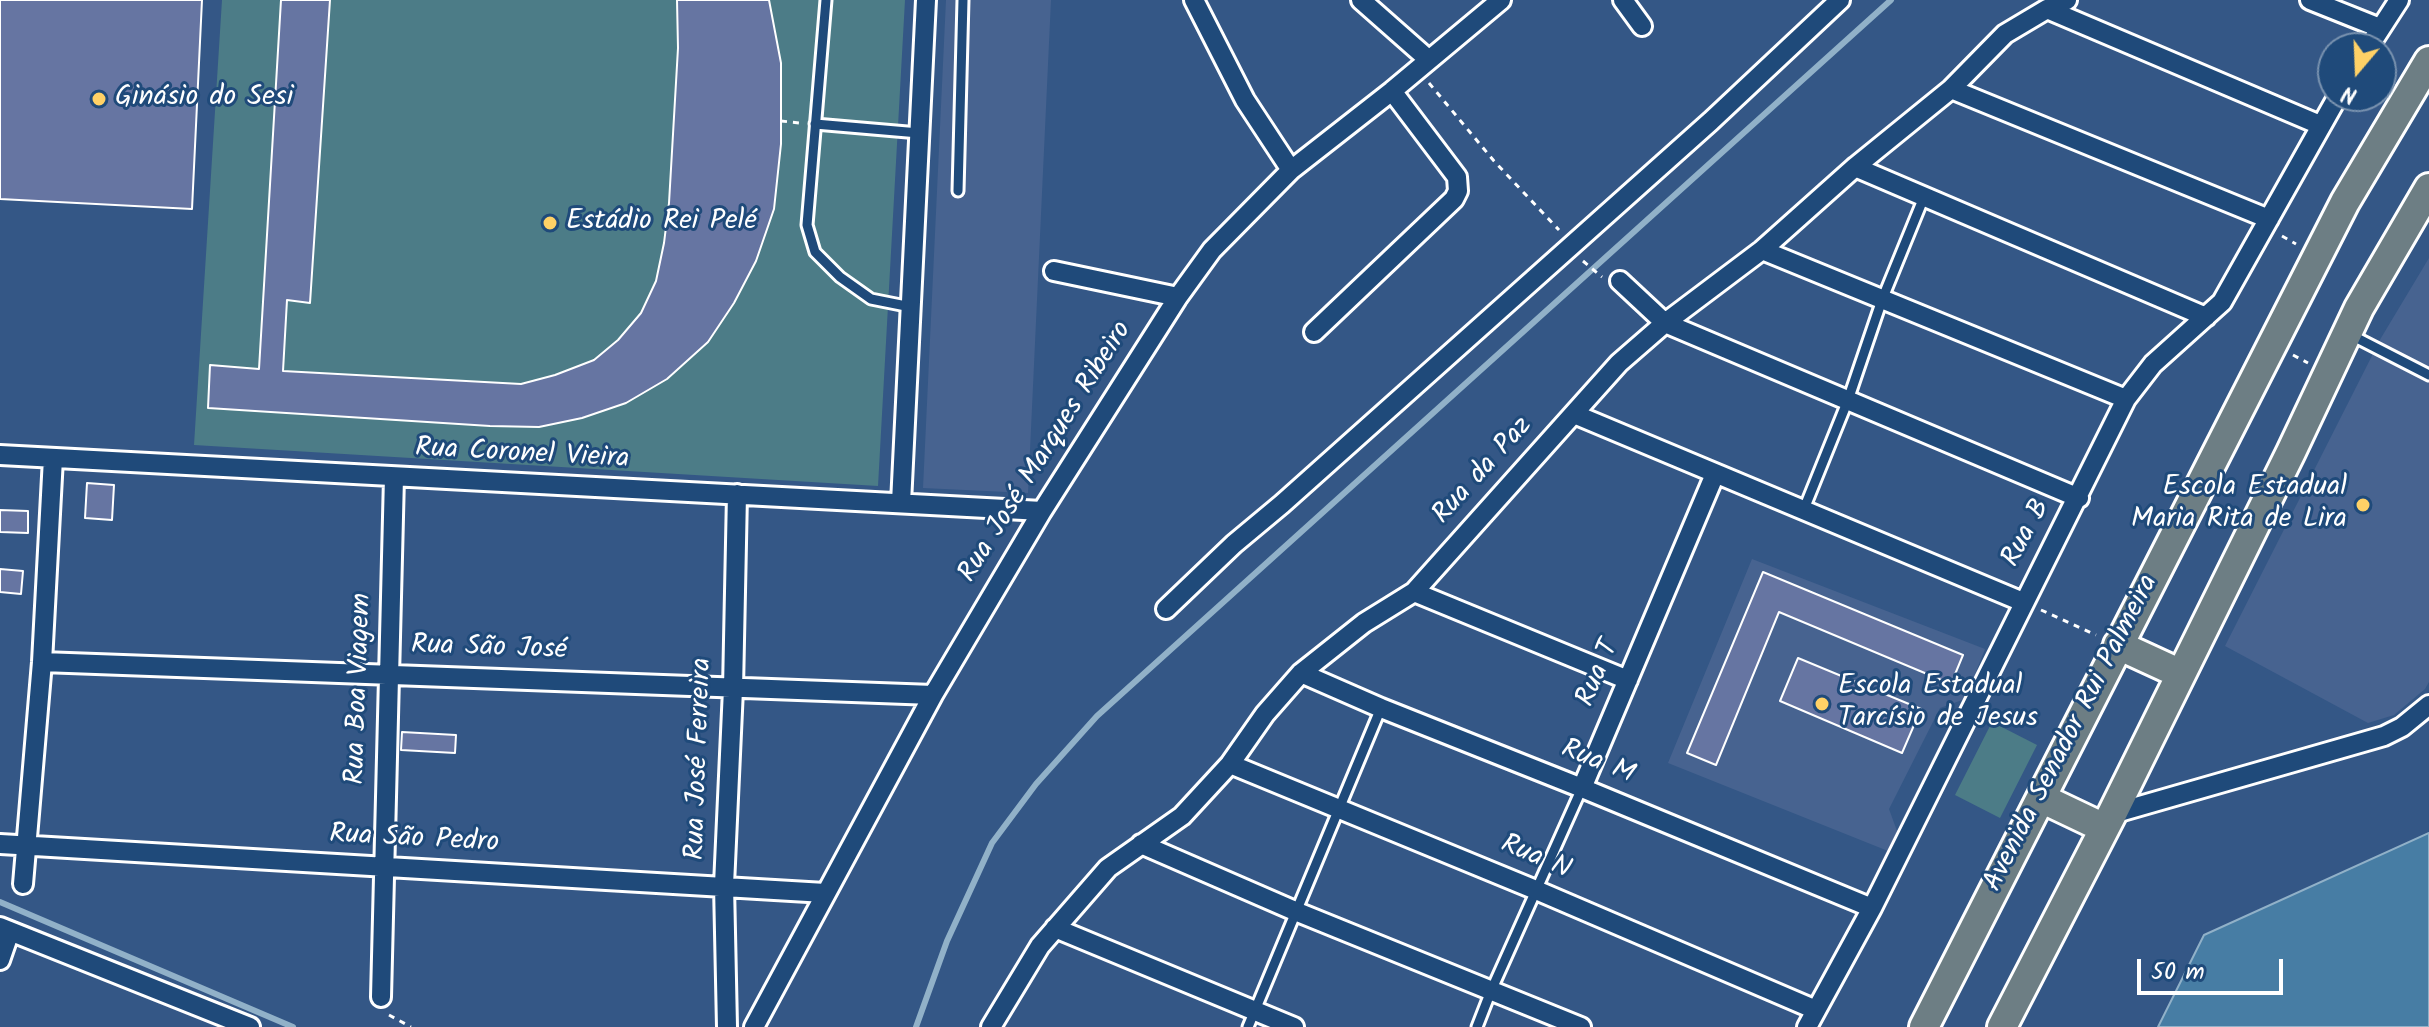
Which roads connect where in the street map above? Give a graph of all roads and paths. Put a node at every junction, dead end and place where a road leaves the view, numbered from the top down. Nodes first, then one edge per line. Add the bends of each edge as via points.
1 (826, 0) edge
2 (926, 0) edge
3 (963, 0) edge
4 (1194, 0) edge
5 (1361, 0) edge
6 (1501, 0) edge
7 (1623, 0) edge
8 (1840, 0) edge
9 (2067, 0) edge
10 (2310, 0) edge
11 (2399, 0) edge
12 (2047, 9) junction
13 (1642, 26) dead end
14 (2380, 28) junction
15 (2378, 32) edge
16 (2429, 61) edge
17 (1423, 65) junction
18 (1951, 89) junction
19 (1392, 91) junction
20 (2328, 112) edge
21 (781, 121) dead end
22 (815, 124) junction
23 (2320, 125) junction
24 (919, 133) junction
25 (1855, 167) junction
26 (1291, 170) junction
27 (2429, 188) edge
28 (958, 191) dead end
29 (1924, 197) junction
30 (2266, 223) junction
31 (1570, 247) junction
32 (1762, 250) junction
33 (2317, 255) junction
34 (1584, 261) dead end
35 (1054, 271) dead end
36 (1612, 280) joint
37 (1178, 297) junction
38 (1882, 300) junction
39 (911, 307) junction
40 (2206, 317) junction
41 (1665, 323) junction
42 (1314, 332) dead end
43 (2348, 333) junction
44 (2272, 344) junction
45 (2328, 374) junction
46 (2429, 375) edge
47 (2126, 399) junction
48 (1848, 400) junction
49 (1574, 414) junction
50 (0, 455) edge
51 (53, 458) junction
52 (1715, 474) junction
53 (394, 477) junction
54 (737, 494) junction
55 (2079, 498) junction
56 (901, 503) junction
57 (1804, 509) junction
58 (1042, 511) junction
59 (1414, 592) junction
60 (2023, 602) junction
61 (1166, 609) dead end
62 (2052, 615) dead end
63 (2092, 633) dead end
64 (2118, 645) junction
65 (42, 662) junction
66 (1301, 673) junction
67 (390, 674) junction
68 (2181, 674) junction
69 (1628, 680) junction
70 (733, 689) junction
71 (933, 695) junction
72 (2429, 705) edge
73 (1381, 708) junction
74 (1230, 764) junction
75 (1582, 788) junction
76 (2041, 798) junction
77 (1340, 808) junction
78 (2108, 821) junction
79 (0, 844) edge
80 (1141, 844) junction
81 (24, 847) junction
82 (383, 868) junction
83 (23, 884) dead end
84 (724, 885) junction
85 (1536, 890) junction
86 (825, 893) junction
87 (1872, 908) junction
88 (1295, 911) junction
89 (1055, 928) junction
90 (5, 929) edge
91 (0, 960) edge
92 (1491, 991) junction
93 (381, 997) joint
94 (1816, 1010) junction
95 (1252, 1019) edge
96 (227, 1022) edge
97 (992, 1026) edge
98 (250, 1027) edge
99 (411, 1027) edge
100 (727, 1027) edge
101 (754, 1027) edge
102 (1294, 1027) edge
103 (1477, 1027) edge
104 (1581, 1027) edge
105 (1807, 1027) edge
106 (1924, 1027) edge
107 (2002, 1027) edge

1 - 22 lane
2 - 24 street
3 - 28 lane
4 - 26 street via 1245,100
5 - 17 street
6 - 17 street, Rua José Marques Ribeiro
7 - 13 street
8 - 31 street
9 - 12 street, Rua da Paz
10 - 14 street
11 - 14 street
12 - 18 street, Rua da Paz via 2005,34
12 - 23 street
14 - 15 street
16 - 33 main road, Avenida Senador Rui Palmeira
17 - 19 street, Rua José Marques Ribeiro
17 - 31 path via 1468,132
18 - 25 street, Rua da Paz
18 - 30 street
19 - 26 street, Rua José Marques Ribeiro
19 - 42 street via 1457,177 1458,191
20 - 23 street, Rua B
21 - 22 path
22 - 24 lane
22 - 39 lane via 807,225 815,252 871,299
23 - 30 street, Rua B
24 - 39 street
25 - 29 street
25 - 32 street, Rua da Paz
26 - 37 street, Rua José Marques Ribeiro via 1212,250
27 - 43 main road
29 - 38 lane
29 - 40 street
30 - 33 path
30 - 40 street, Rua B via 2222,302
31 - 61 street
32 - 38 street
32 - 41 street, Rua da Paz
33 - 44 main road, Avenida Senador Rui Palmeira
34 - 36 path
35 - 37 street
36 - 41 street
37 - 58 street, Rua José Marques Ribeiro
38 - 47 street
38 - 48 lane
39 - 56 street
40 - 47 street, Rua B via 2153,364
41 - 48 street
41 - 49 street, Rua da Paz via 1619,363
43 - 45 main road
43 - 46 lane
44 - 45 path
44 - 64 main road, Avenida Senador Rui Palmeira
45 - 68 main road
47 - 55 street, Rua B
48 - 55 street
48 - 57 lane
49 - 52 street
49 - 59 street, Rua da Paz
50 - 51 street, Rua Coronel Vieira
51 - 53 street, Rua Coronel Vieira
51 - 65 street
52 - 57 street
52 - 69 street, Rua T
53 - 54 street, Rua Coronel Vieira
53 - 67 street, Rua Boa Viagem
54 - 56 street, Rua Coronel Vieira
54 - 70 street, Rua José Ferreira
55 - 60 street, Rua B
56 - 58 street, Rua Coronel Vieira
57 - 60 street
58 - 71 street, Rua José Marques Ribeiro
59 - 66 street, Rua da Paz
59 - 69 street
60 - 87 street, Rua B
62 - 63 path
64 - 68 main road
64 - 76 main road, Avenida Senador Rui Palmeira
65 - 67 street, Rua São José
65 - 81 street
66 - 73 street, Rua M
66 - 74 street, Rua da Paz
67 - 70 street, Rua São José
67 - 82 street, Rua Boa Viagem
68 - 78 main road
69 - 75 street, Rua T
70 - 71 street, Rua São José
70 - 84 street, Rua José Ferreira
71 - 86 street, Rua José Marques Ribeiro
72 - 78 street via 2384,736
73 - 75 street, Rua M
73 - 77 lane
74 - 77 street, Rua N
74 - 80 street, Rua da Paz via 1182,816
75 - 85 lane, Rua T
75 - 87 street, Rua M
76 - 78 main road
76 - 106 main road, Avenida Senador Rui Palmeira
77 - 85 street, Rua N
77 - 88 lane
78 - 107 main road
79 - 81 street, Rua São Pedro
80 - 88 street
80 - 89 street, Rua da Paz via 1108,868
81 - 82 street, Rua São Pedro
81 - 83 street
82 - 84 street, Rua São Pedro
82 - 93 street, Rua Boa Viagem
84 - 86 street, Rua São Pedro
84 - 100 street, Rua José Ferreira
85 - 92 lane, Rua T
85 - 94 street, Rua N
86 - 101 street, Rua José Marques Ribeiro
87 - 94 street, Rua B
88 - 92 street
88 - 95 lane
89 - 95 street
89 - 97 street, Rua da Paz
90 - 91 street
90 - 96 street
92 - 103 lane, Rua T
92 - 104 street
93 - 99 path via 388,1014
94 - 105 street, Rua B
95 - 102 street
96 - 98 street

